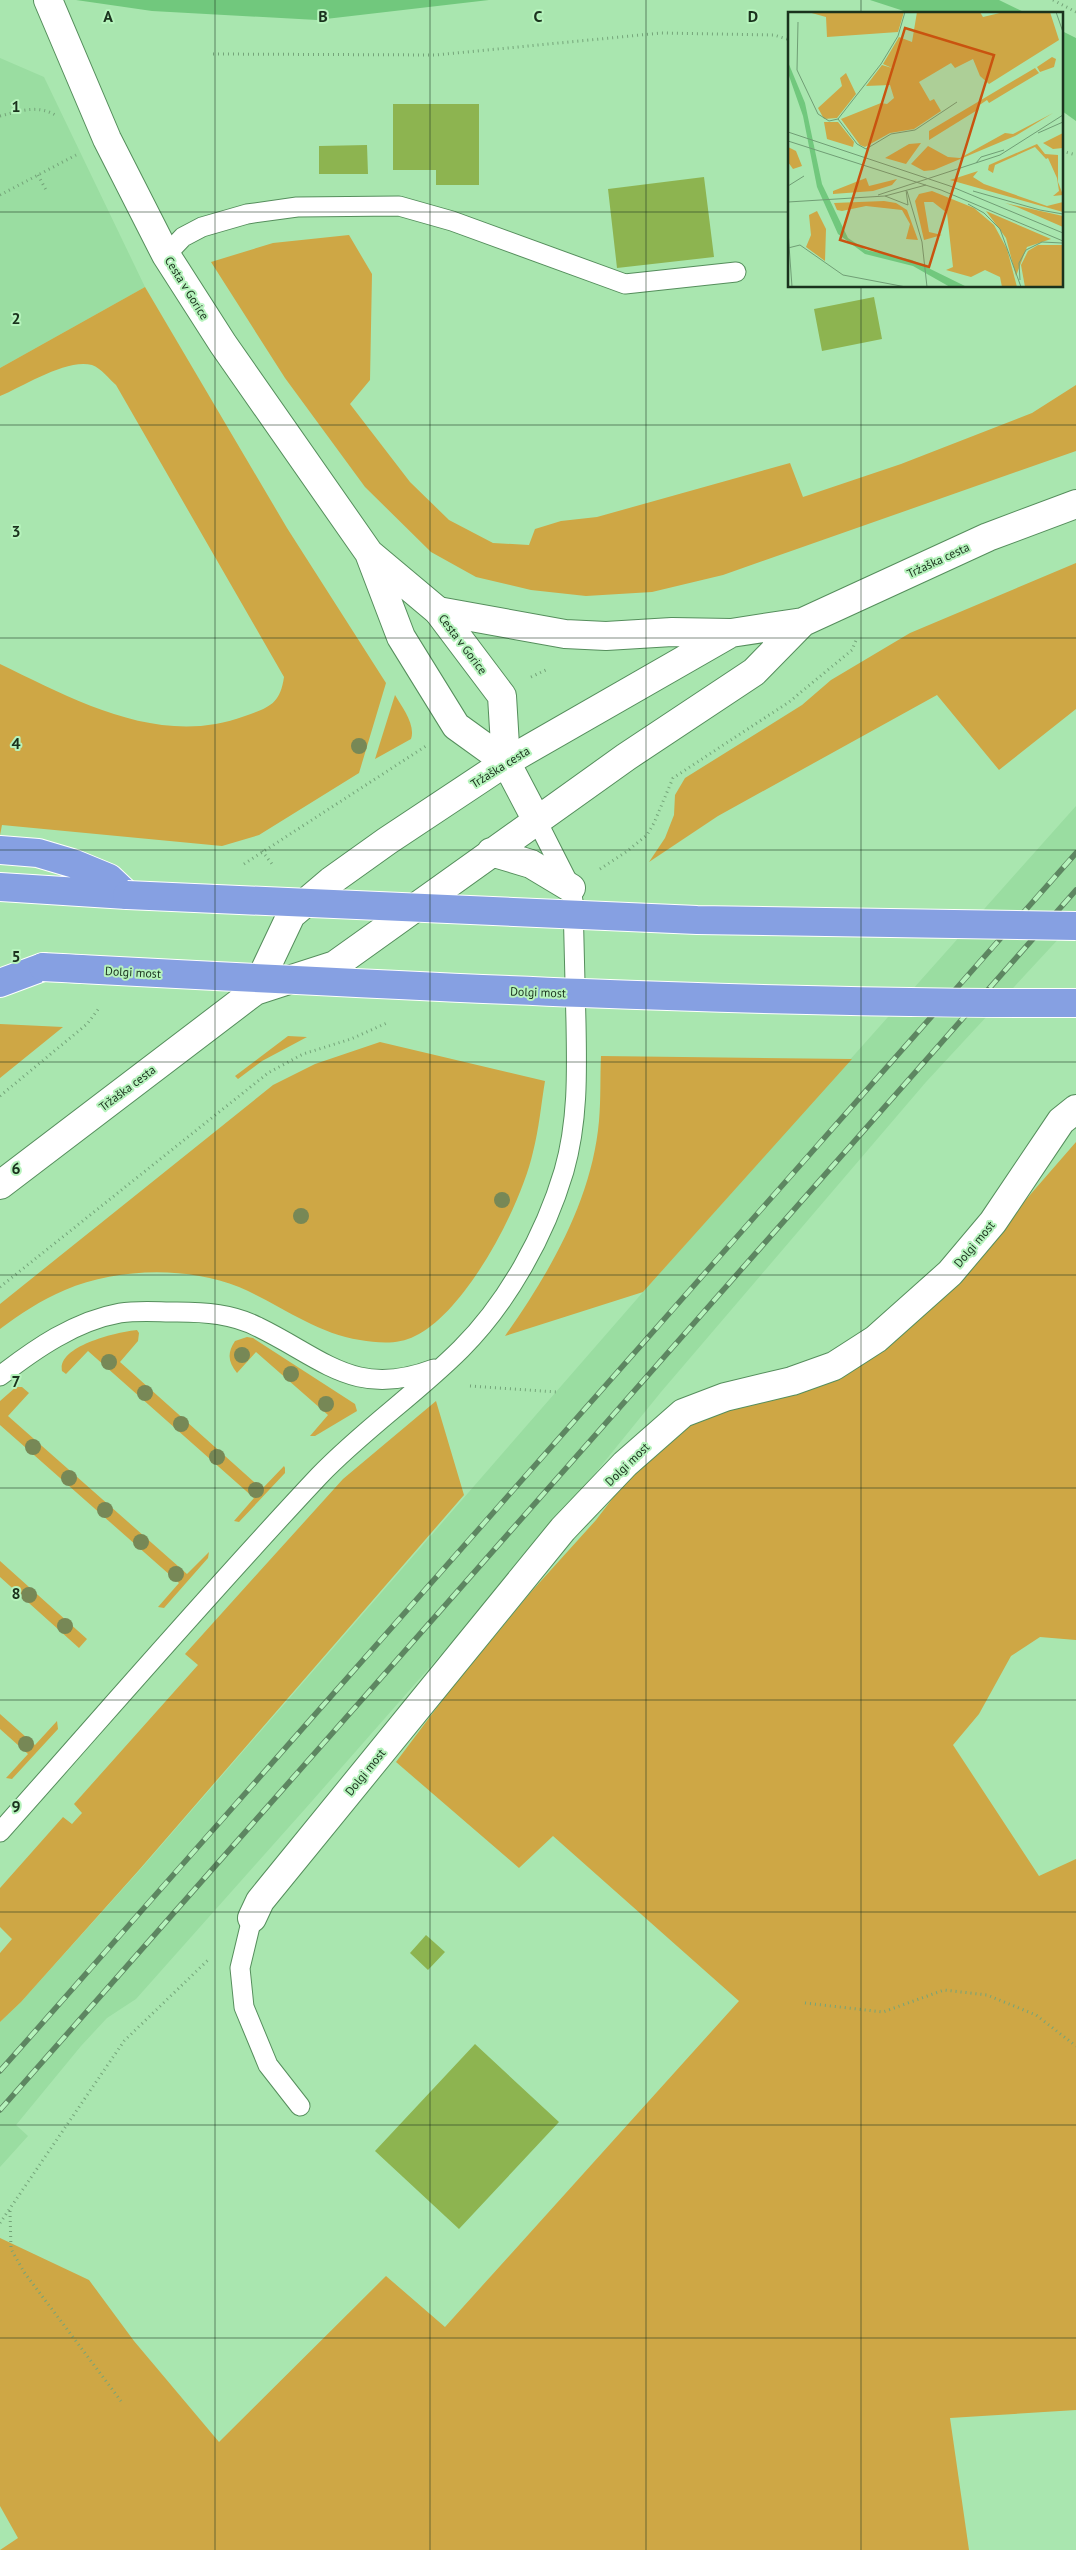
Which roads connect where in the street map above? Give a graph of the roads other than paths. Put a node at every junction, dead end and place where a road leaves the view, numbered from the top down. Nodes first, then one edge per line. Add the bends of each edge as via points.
1 (48, 0) edge
2 (166, 255) junction
3 (736, 272) dead end
4 (1076, 504) edge
5 (369, 553) junction
6 (438, 611) junction
7 (803, 622) junction
8 (731, 633) junction
9 (506, 762) junction
10 (537, 821) junction
11 (0, 850) edge
12 (490, 852) junction
13 (0, 887) edge
14 (571, 888) junction
15 (127, 895) junction
16 (1076, 926) edge
17 (0, 964) edge
18 (43, 967) junction
19 (0, 983) edge
20 (255, 991) junction
21 (1076, 1004) edge
22 (1076, 1109) edge
23 (0, 1185) edge
24 (444, 1365) junction
25 (0, 1376) edge
26 (0, 1832) edge
27 (252, 1918) joint
28 (300, 2106) dead end

1 - 2 street, Cesta v Gorice via 81,82 135,199
2 - 3 lane via 183,237 202,227 247,214 297,206 398,206 452,221 625,284
2 - 5 street, Cesta v Gorice via 223,344
4 - 7 street, Tržaška cesta via 988,537
5 - 6 street, Cesta v Gorice
5 - 9 street, Cesta v Gorice via 401,637 456,726
6 - 8 street via 565,634
6 - 9 street, Cesta v Gorice via 502,696
7 - 8 street, Tržaška cesta
7 - 10 street, Tržaška cesta via 754,672
8 - 9 street, Tržaška cesta
9 - 10 street, Cesta v Gorice
9 - 20 street, Tržaška cesta via 331,880 291,915
10 - 12 street, Tržaška cesta
10 - 14 lane
11 - 15 highway via 38,853 109,878
12 - 14 street via 531,864
12 - 20 street, Tržaška cesta via 335,965
13 - 15 highway
14 - 24 lane via 577,1090 571,1143 552,1204 524,1262 478,1331
15 - 16 highway, bridge via 697,920
17 - 18 highway, Dolgi most
18 - 19 highway
18 - 21 highway, Dolgi most, bridge via 455,989
20 - 23 street, Tržaška cesta
22 - 27 street, Dolgi most via 1061,1121 993,1222 950,1273 876,1339 834,1366 792,1381 725,1397 683,1413 625,1464 563,1528 260,1900
24 - 25 lane via 410,1377 364,1379 332,1369 240,1319 200,1312 140,1312 120,1314 79,1327 54,1339
24 - 26 lane via 352,1442 321,1474
27 - 28 lane via 240,1968 244,2007 268,2065

